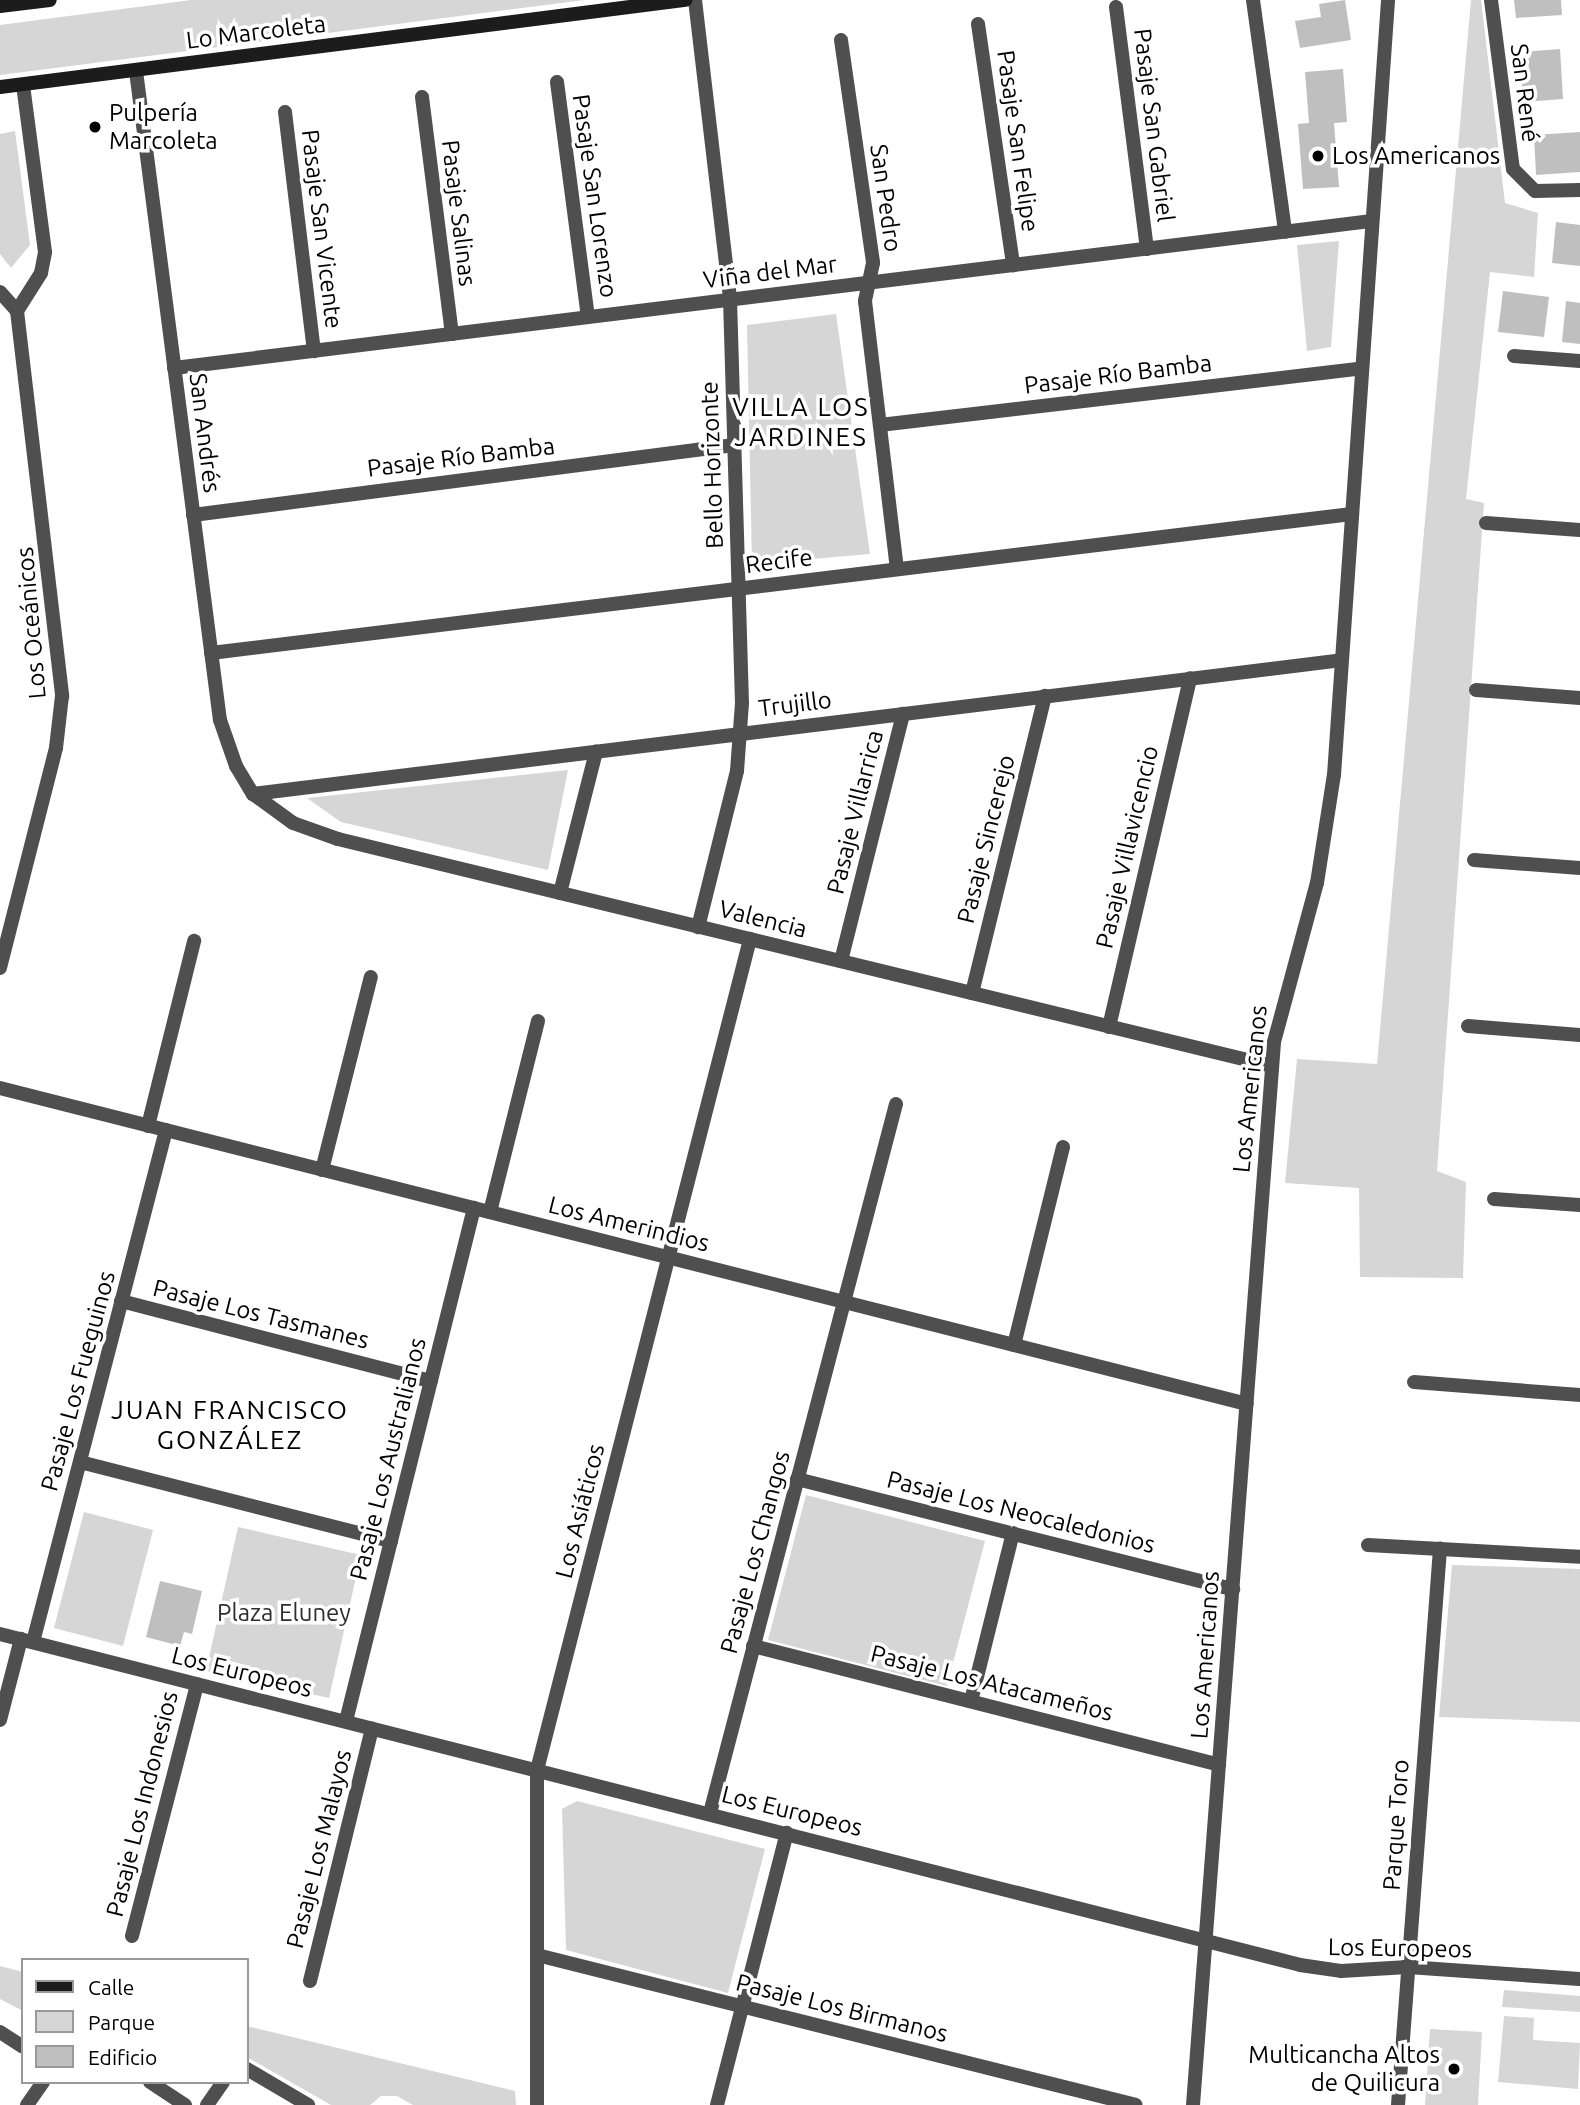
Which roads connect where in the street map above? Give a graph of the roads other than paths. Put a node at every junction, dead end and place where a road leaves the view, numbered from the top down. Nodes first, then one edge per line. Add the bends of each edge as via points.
1 (50, 0) edge
2 (685, 0) edge
3 (695, 0) edge
4 (1253, 0) edge
5 (1388, 0) edge
6 (1491, 0) edge
7 (18, 2) edge
8 (0, 6) edge
9 (1116, 7) dead end
10 (978, 24) dead end
11 (841, 40) dead end
12 (136, 71) junction
13 (557, 82) dead end
14 (23, 85) junction
15 (0, 87) edge
16 (422, 97) dead end
17 (285, 112) dead end
18 (1580, 190) edge
19 (1372, 221) junction
20 (1285, 232) junction
21 (1147, 249) junction
22 (1013, 265) junction
23 (869, 283) junction
24 (0, 292) edge
25 (730, 299) junction
26 (18, 311) junction
27 (588, 317) junction
28 (452, 334) junction
29 (314, 351) junction
30 (1514, 356) dead end
31 (1580, 361) edge
32 (174, 368) junction
33 (1362, 368) junction
34 (880, 425) junction
35 (734, 445) junction
36 (1352, 514) junction
37 (193, 515) junction
38 (1486, 523) dead end
39 (1580, 530) edge
40 (897, 569) junction
41 (738, 589) junction
42 (211, 653) junction
43 (1342, 660) junction
44 (1190, 678) junction
45 (1476, 690) dead end
46 (1045, 696) junction
47 (1580, 698) edge
48 (902, 714) junction
49 (742, 733) junction
50 (596, 752) junction
51 (253, 794) junction
52 (1474, 860) dead end
53 (1580, 868) edge
54 (560, 893) junction
55 (698, 927) junction
56 (750, 939) junction
57 (194, 941) dead end
58 (841, 961) junction
59 (0, 968) edge
60 (371, 977) dead end
61 (972, 993) junction
62 (538, 1021) dead end
63 (1468, 1026) dead end
64 (1109, 1027) junction
65 (1580, 1034) edge
66 (1272, 1066) junction
67 (0, 1088) edge
68 (896, 1104) dead end
69 (148, 1126) junction
70 (166, 1130) junction
71 (1063, 1147) dead end
72 (322, 1170) junction
73 (1493, 1199) dead end
74 (1580, 1205) edge
75 (474, 1208) junction
76 (490, 1212) junction
77 (669, 1258) junction
78 (121, 1301) junction
79 (844, 1302) junction
80 (1014, 1345) junction
81 (431, 1381) junction
82 (1414, 1382) dead end
83 (1580, 1395) edge
84 (1247, 1404) junction
85 (80, 1462) junction
86 (797, 1479) junction
87 (1013, 1533) junction
88 (391, 1541) junction
89 (1368, 1545) dead end
90 (1440, 1549) junction
91 (1580, 1557) edge
92 (1233, 1589) junction
93 (0, 1634) edge
94 (27, 1641) junction
95 (753, 1646) junction
96 (197, 1684) junction
97 (971, 1702) junction
98 (0, 1720) edge
99 (346, 1721) junction
100 (372, 1728) junction
101 (1219, 1765) junction
102 (537, 1770) junction
103 (710, 1814) junction
104 (787, 1833) junction
105 (132, 1936) dead end
106 (1206, 1939) junction
107 (537, 1955) junction
108 (1408, 1967) junction
109 (1580, 1979) edge
110 (310, 1981) dead end
111 (743, 2006) junction
112 (0, 2032) edge
113 (21, 2046) edge
114 (248, 2069) edge
115 (42, 2084) edge
116 (153, 2084) edge
117 (222, 2084) edge
118 (27, 2105) edge
119 (185, 2105) edge
120 (207, 2105) edge
121 (308, 2105) edge
122 (537, 2105) edge
123 (717, 2105) edge
124 (1136, 2105) edge
125 (1193, 2105) edge
126 (1398, 2105) edge

1 - 7 main road
2 - 12 main road, Lo Marcoleta
3 - 25 street, Bello Horizonte
4 - 20 street
5 - 19 street, Los Americanos
6 - 18 street, San René via 1511,159 1526,187 1544,193
7 - 8 main road
9 - 21 street, Pasaje San Gabriel
10 - 22 street, Pasaje San Felipe
11 - 23 street, San Pedro via 873,263
12 - 14 main road, Lo Marcoleta
12 - 32 street, San Andrés
13 - 27 street, Pasaje San Lorenzo
14 - 15 main road, Lo Marcoleta
14 - 26 street via 46,252 41,273
16 - 28 street, Pasaje Salinas
17 - 29 street, Pasaje San Vicente
19 - 20 street, Viña del Mar
19 - 33 street, Los Americanos
20 - 21 street, Viña del Mar
21 - 22 street, Viña del Mar
22 - 23 street, Viña del Mar
23 - 25 street, Viña del Mar
23 - 34 street, San Pedro via 864,301
24 - 26 street
25 - 27 street, Viña del Mar
25 - 35 street, Bello Horizonte
26 - 59 street, Los Oceánicos via 62,696 56,748
27 - 28 street, Viña del Mar
28 - 29 street, Viña del Mar
29 - 32 street, Viña del Mar
30 - 31 street
32 - 37 street, San Andrés
33 - 34 street, Pasaje Río Bamba
33 - 36 street, Los Americanos
34 - 40 street, San Pedro
35 - 37 street, Pasaje Río Bamba
35 - 41 street, Bello Horizonte
36 - 40 street, Recife
36 - 43 street, Los Americanos
37 - 42 street, San Andrés
38 - 39 street
40 - 41 street, Recife
41 - 42 street, Recife
41 - 49 street, Bello Horizonte
42 - 51 street, San Andrés via 226,744
43 - 44 street, Trujillo
43 - 66 street, Los Americanos via 1325,846 1278,1017
44 - 46 street, Trujillo
44 - 64 street, Pasaje Villavicencio
45 - 47 street
46 - 48 street, Trujillo
46 - 61 street, Pasaje Sincerejo
48 - 49 street, Trujillo
48 - 58 street, Pasaje Villarrica
49 - 50 street, Trujillo
49 - 55 street, Bello Horizonte via 737,771
50 - 51 street, Trujillo
50 - 54 street
51 - 54 street, Valencia via 272,811 315,833
52 - 53 street
54 - 55 street, Valencia
55 - 56 street, Valencia
56 - 58 street, Valencia
56 - 77 street, Los Asiáticos
57 - 69 street
58 - 61 street, Valencia
60 - 72 street
61 - 64 street, Valencia
62 - 76 street
63 - 65 street
64 - 66 street, Valencia
66 - 84 street, Los Americanos
67 - 69 street, Los Amerindios
68 - 79 street, Pasaje Los Changos
69 - 70 street, Los Amerindios
70 - 72 street, Los Amerindios
70 - 78 street, Pasaje Los Fueguinos
71 - 80 street
72 - 75 street, Los Amerindios
73 - 74 street
75 - 76 street, Los Amerindios
75 - 81 street, Pasaje Los Australianos
76 - 77 street, Los Amerindios
77 - 79 street, Los Amerindios
77 - 102 street, Los Asiáticos
78 - 81 street, Pasaje Los Tasmanes
78 - 85 street, Pasaje Los Fueguinos
79 - 80 street, Los Amerindios
79 - 86 street, Pasaje Los Changos
80 - 84 street, Los Amerindios
81 - 88 street, Pasaje Los Australianos
82 - 83 street
84 - 92 street, Los Americanos
85 - 88 street
85 - 94 street, Pasaje Los Fueguinos
86 - 87 street, Pasaje Los Neocaledonios
86 - 95 street, Pasaje Los Changos
87 - 92 street, Pasaje Los Neocaledonios
87 - 97 street
88 - 99 street, Pasaje Los Australianos
89 - 90 street
90 - 91 street
90 - 108 street, Parque Toro
92 - 101 street, Los Americanos
93 - 94 street, Los Europeos
94 - 96 street, Los Europeos
94 - 98 street, Pasaje Los Fueguinos
95 - 97 street, Pasaje Los Atacameños
95 - 103 street, Pasaje Los Changos
96 - 99 street, Los Europeos
96 - 105 street, Pasaje Los Indonesios
97 - 101 street, Pasaje Los Atacameños
99 - 100 street, Los Europeos
100 - 102 street, Los Europeos
100 - 110 street, Pasaje Los Malayos
101 - 106 street, Los Americanos
102 - 103 street, Los Europeos
102 - 107 street, Los Asiáticos
103 - 104 street, Los Europeos
104 - 106 street, Los Europeos
104 - 111 street
106 - 108 street, Los Europeos via 1320,1969
106 - 125 street, Los Americanos
107 - 111 street, Pasaje Los Birmanos
107 - 122 street, Los Asiáticos
108 - 109 street, Los Europeos
108 - 126 street, Parque Toro
111 - 123 street
111 - 124 street, Pasaje Los Birmanos
112 - 113 street
114 - 121 street via 260,2072
115 - 118 street
116 - 119 street
117 - 120 street

